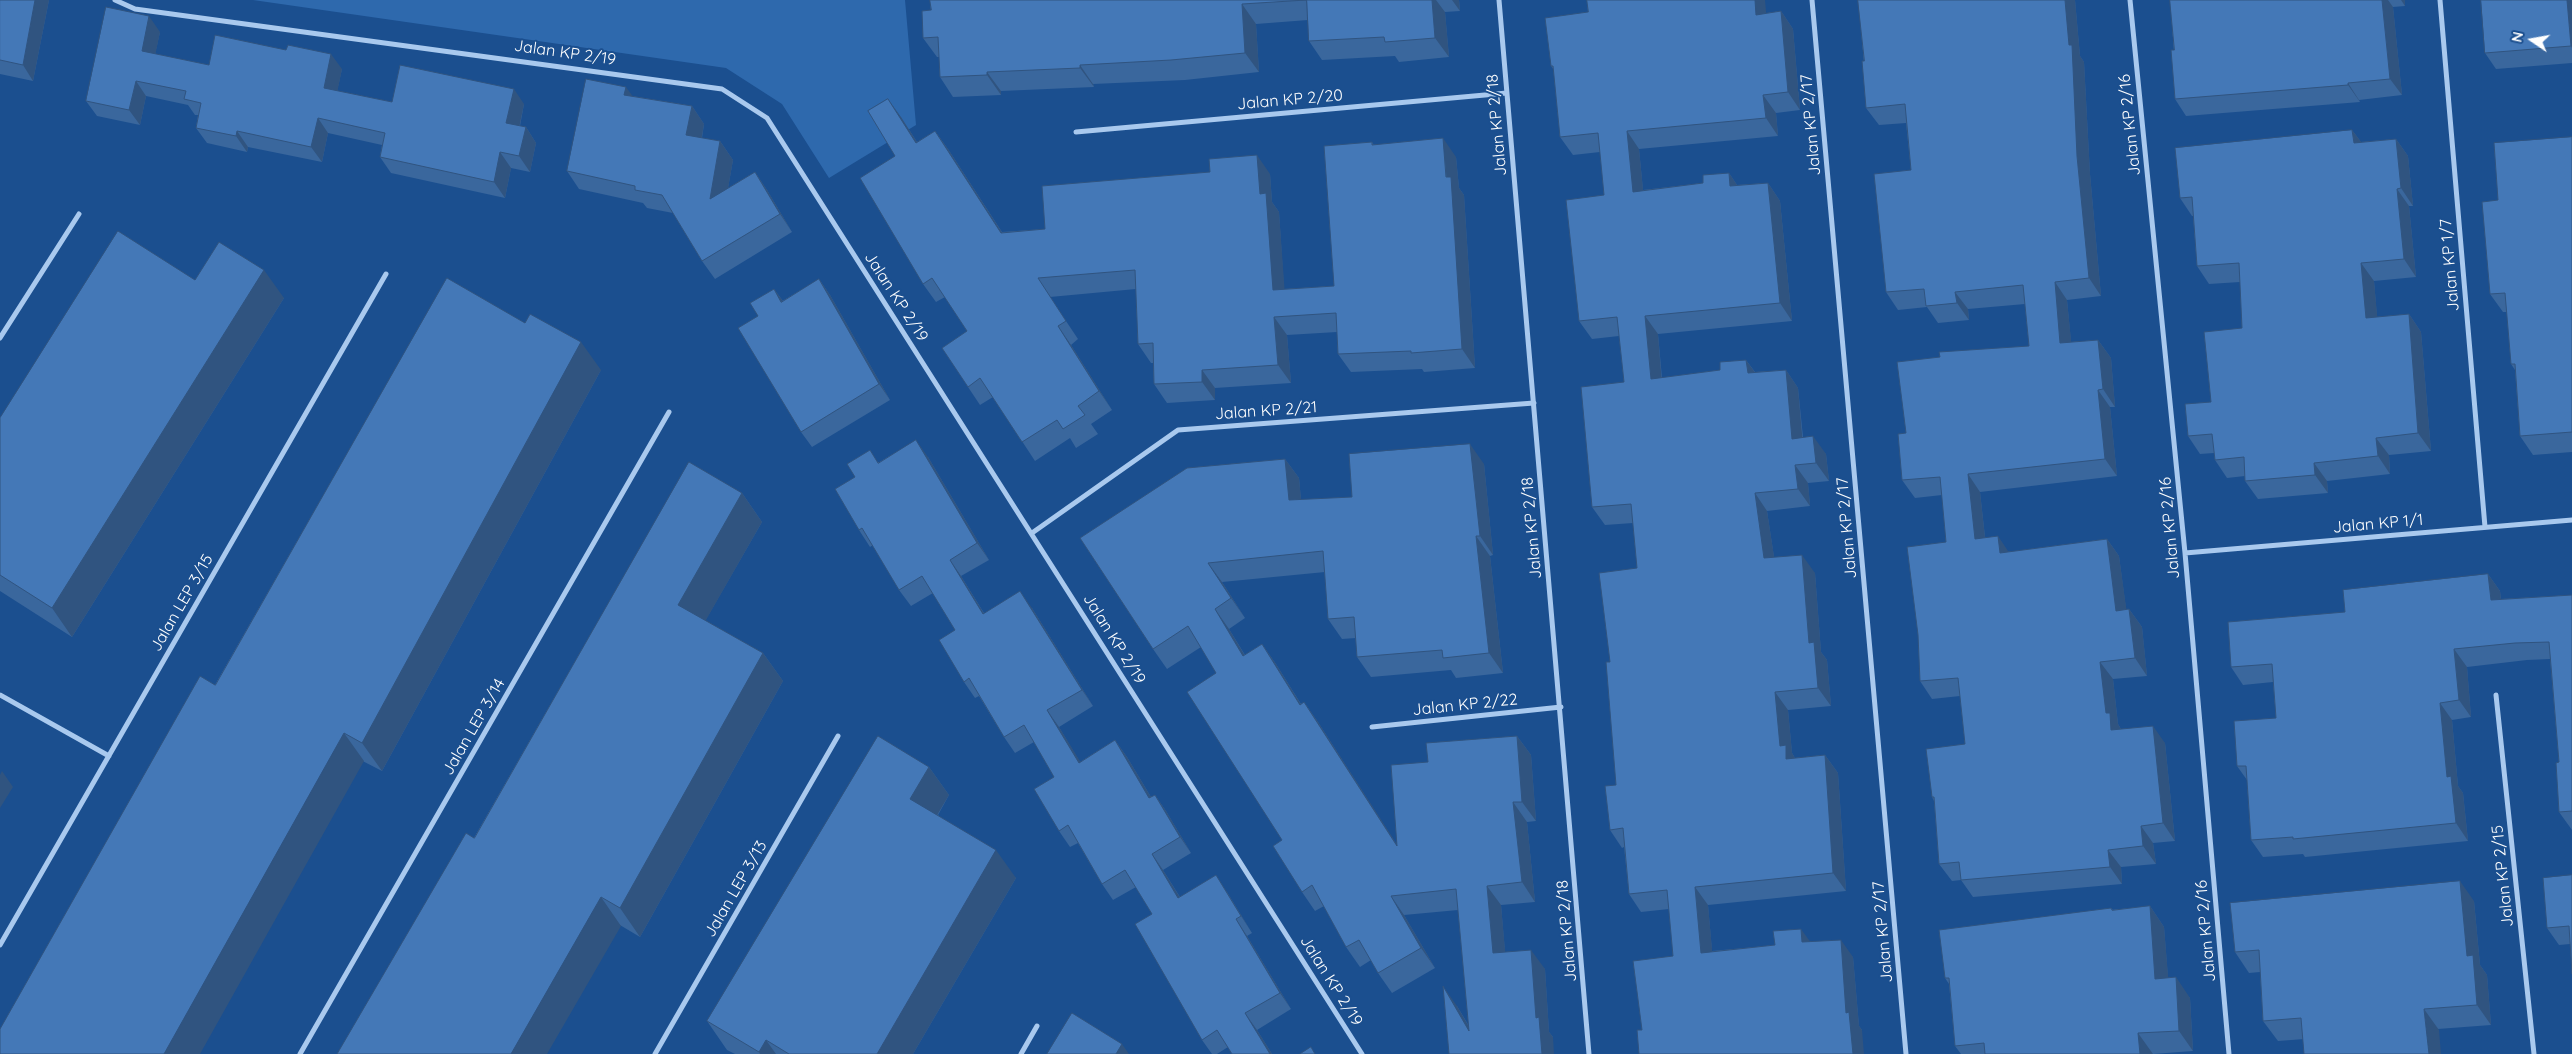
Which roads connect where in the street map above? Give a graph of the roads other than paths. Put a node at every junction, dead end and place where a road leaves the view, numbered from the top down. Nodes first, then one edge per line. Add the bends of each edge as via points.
1 (115, 0) edge
2 (1499, 0) edge
3 (1812, 0) edge
4 (2130, 0) edge
5 (2440, 0) edge
6 (1507, 93) junction
7 (1076, 132) dead end
8 (79, 214) dead end
9 (386, 274) dead end
10 (0, 338) edge
11 (1534, 403) junction
12 (669, 412) dead end
13 (2572, 520) edge
14 (2485, 527) junction
15 (1032, 533) junction
16 (2186, 553) junction
17 (2496, 694) dead end
18 (0, 695) edge
19 (1561, 707) junction
20 (1372, 727) dead end
21 (838, 736) dead end
22 (109, 756) junction
23 (0, 945) edge
24 (1037, 1026) dead end
25 (300, 1054) edge
26 (655, 1054) edge
27 (1021, 1054) edge
28 (1362, 1054) edge
29 (1589, 1054) edge
30 (1906, 1054) edge
31 (2229, 1054) edge
32 (2534, 1054) edge

1 - 15 street, Jalan KP 2/19 via 135,9 722,89 767,118
2 - 6 street, Jalan KP 2/18
3 - 30 street, Jalan KP 2/17
4 - 16 street, Jalan KP 2/16
5 - 14 street, Jalan KP 1/7
6 - 7 street, Jalan KP 2/20
6 - 11 street, Jalan KP 2/18
8 - 10 street
9 - 22 street, Jalan LEP 3/15
11 - 15 street, Jalan KP 2/21 via 1178,430
11 - 19 street, Jalan KP 2/18
12 - 25 street, Jalan LEP 3/14
13 - 14 street, Jalan KP 1/1
14 - 16 street, Jalan KP 1/1
15 - 28 street, Jalan KP 2/19
16 - 31 street, Jalan KP 2/16
17 - 32 street, Jalan KP 2/15
18 - 22 street
19 - 20 street, Jalan KP 2/22
19 - 29 street, Jalan KP 2/18
21 - 26 street, Jalan LEP 3/13
22 - 23 street, Jalan LEP 3/15
24 - 27 street

